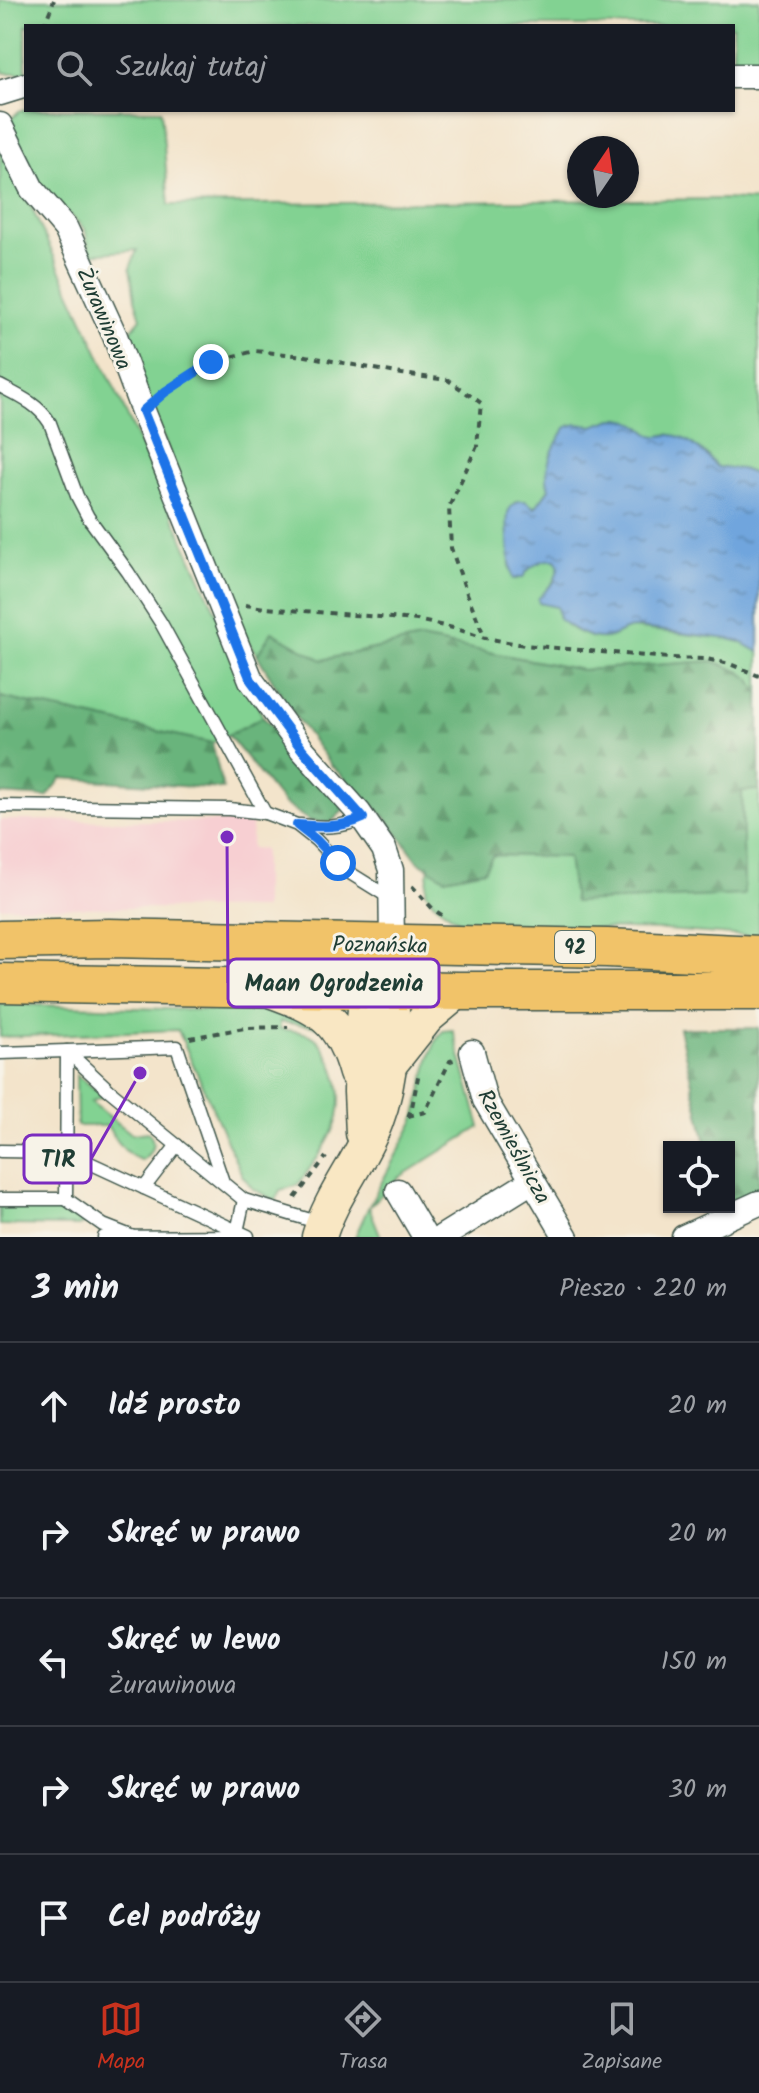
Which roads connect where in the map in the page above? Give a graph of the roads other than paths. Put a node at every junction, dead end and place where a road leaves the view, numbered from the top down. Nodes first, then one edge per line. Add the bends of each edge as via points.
1 (735, 76) edge
2 (759, 76) edge
3 (24, 86) edge
4 (0, 93) edge
5 (0, 125) edge
6 (0, 386) edge
7 (0, 806) edge
8 (265, 813) junction
9 (363, 818) junction
10 (297, 825) junction
11 (390, 898) junction
12 (0, 940) edge
13 (392, 944) junction
14 (759, 955) edge
15 (0, 983) edge
16 (261, 987) junction
17 (379, 989) junction
18 (458, 991) junction
19 (759, 991) edge
20 (67, 1051) junction
21 (472, 1052) road end
22 (0, 1053) edge
23 (389, 1065) junction
24 (361, 1092) junction
25 (177, 1145) junction
26 (364, 1149) junction
27 (0, 1151) edge
28 (66, 1152) junction
29 (532, 1181) junction
30 (223, 1182) junction
31 (144, 1188) junction
32 (398, 1191) dead end
33 (0, 1199) edge
34 (66, 1199) junction
35 (244, 1200) junction
36 (759, 1203) edge
37 (321, 1230) edge
38 (244, 1235) edge
39 (131, 1236) edge
40 (104, 1237) edge
41 (425, 1237) edge
42 (442, 1237) edge
43 (566, 1237) edge
44 (684, 1237) edge

1 - 2 street
3 - 4 street
5 - 9 street, Żurawinowa via 32,189 66,229 115,336 251,680
6 - 8 lane via 37,407 50,423 88,517 161,623
7 - 8 lane
8 - 10 lane
9 - 10 lane via 336,827
9 - 11 street, Żurawinowa via 388,858
10 - 11 lane via 345,870
11 - 13 street, Żurawinowa
12 - 13 main road, Poznańska / 92
13 - 14 main road, Poznańska / 92
13 - 17 street
15 - 16 main road, Poznańska / 92
16 - 17 main road, Poznańska / 92
16 - 24 street via 304,1003 328,1019 345,1039
17 - 18 main road, Poznańska / 92
17 - 23 street
17 - 24 street via 362,1040
18 - 19 main road, Poznańska / 92
18 - 23 street via 427,1017
20 - 22 lane
20 - 25 lane
20 - 28 lane
20 - 30 lane via 177,1047
21 - 29 street, Rzemieślnicza via 485,1100
23 - 26 street via 382,1105
24 - 26 street
25 - 30 lane
25 - 31 lane
26 - 37 street
27 - 28 lane
28 - 31 lane
28 - 34 lane
29 - 42 street
29 - 43 street, Rzemieślnicza
30 - 35 lane
31 - 38 lane
32 - 41 street
33 - 34 lane
34 - 39 lane via 103,1225
35 - 37 lane
35 - 38 lane
36 - 44 street
38 - 39 lane
39 - 40 lane

